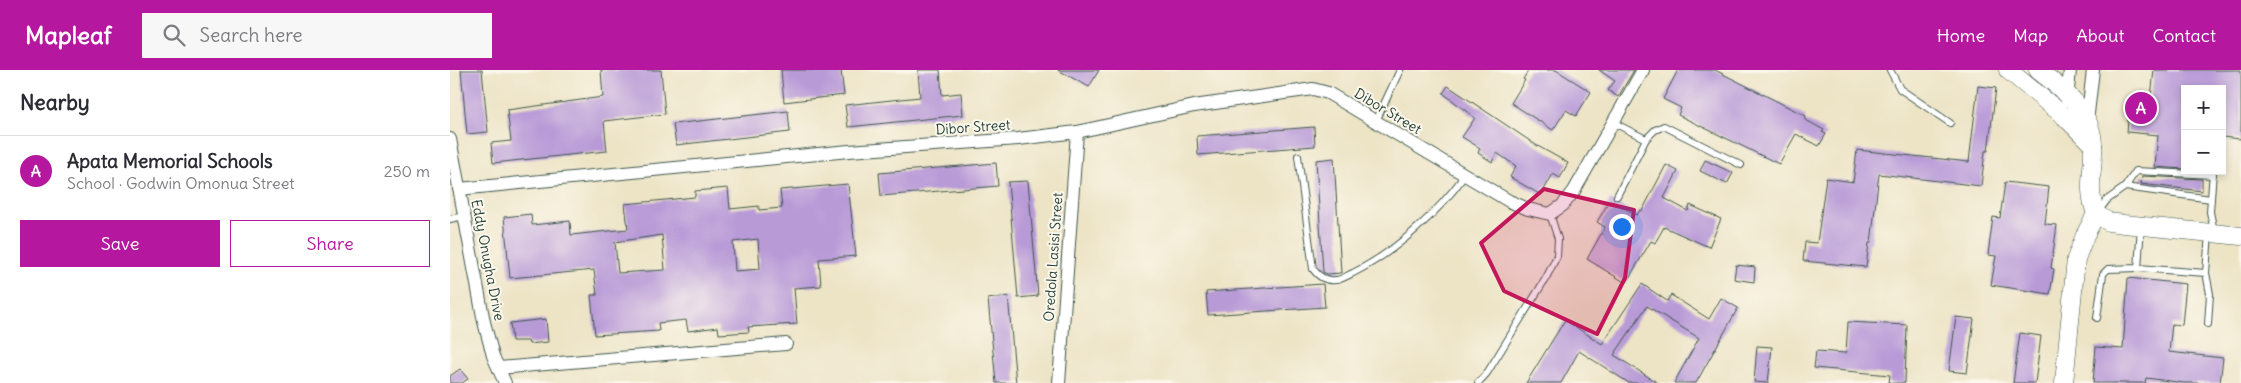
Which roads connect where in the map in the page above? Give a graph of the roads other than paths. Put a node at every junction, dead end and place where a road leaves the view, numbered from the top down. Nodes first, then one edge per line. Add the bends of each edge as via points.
1 (1400, 70) edge
2 (1643, 70) edge
3 (1890, 70) edge
4 (2008, 70) edge
5 (2038, 70) edge
6 (2070, 70) edge
7 (2093, 70) edge
8 (2068, 94) junction
9 (2064, 116) junction
10 (2088, 118) junction
11 (1376, 121) junction
12 (1614, 123) junction
13 (1950, 123) dead end
14 (1077, 132) junction
15 (450, 139) edge
16 (1646, 139) junction
17 (2089, 140) junction
18 (1298, 156) dead end
19 (1740, 165) dead end
20 (2181, 172) edge
21 (1465, 175) junction
22 (2213, 175) edge
23 (2125, 187) junction
24 (459, 189) junction
25 (1617, 196) dead end
26 (2211, 199) junction
27 (1550, 214) junction
28 (2096, 214) junction
29 (464, 216) junction
30 (450, 219) edge
31 (2142, 225) junction
32 (2212, 234) junction
33 (2241, 236) edge
34 (2138, 268) junction
35 (2206, 273) junction
36 (2097, 318) dead end
37 (2208, 324) dead end
38 (786, 344) dead end
39 (499, 368) junction
40 (505, 383) edge
41 (1059, 383) edge
42 (1478, 383) edge
43 (2064, 383) edge

1 - 11 lane
2 - 12 street
3 - 13 lane via 1900,89
4 - 9 street
5 - 8 street
6 - 8 street
7 - 10 street
8 - 9 street
8 - 10 street
9 - 17 street
10 - 17 street
11 - 14 street, Dibor Street via 1328,93 1313,89 1194,106
11 - 21 street, Dibor Street
12 - 16 lane
12 - 27 street via 1574,191 1564,205
14 - 24 street, Dibor Street
14 - 41 street, Oredola Lasisi Street
15 - 24 street, Eddy Onugha Drive
16 - 19 lane via 1664,126
16 - 25 lane
17 - 28 street via 2091,200
18 - 21 lane via 1313,269 1326,279 1338,280 1376,261 1395,247 1454,190
20 - 23 lane via 2136,171
21 - 27 street, Dibor Street via 1509,201
22 - 26 lane
23 - 26 lane
23 - 28 lane via 2107,200
24 - 29 street, Eddy Onugha Drive
26 - 32 lane
27 - 42 lane via 1558,240 1557,256
28 - 31 street via 2109,222
28 - 43 street via 2076,259
29 - 30 lane
29 - 39 street, Eddy Onugha Drive via 486,329
31 - 32 street
31 - 34 lane
32 - 33 street
32 - 35 lane
34 - 35 lane
34 - 36 lane via 2108,268 2103,274
35 - 37 lane via 2210,294
38 - 39 street
39 - 40 street, Eddy Onugha Drive

